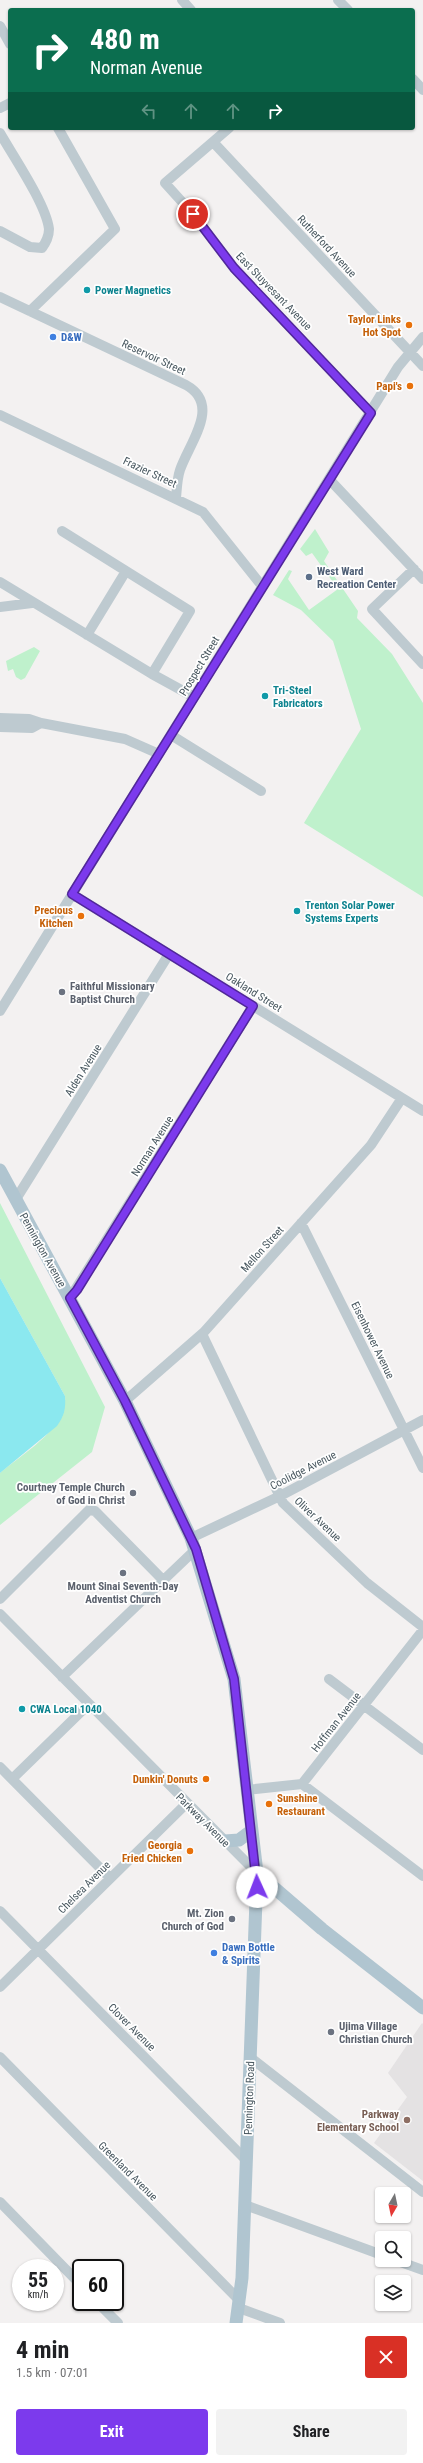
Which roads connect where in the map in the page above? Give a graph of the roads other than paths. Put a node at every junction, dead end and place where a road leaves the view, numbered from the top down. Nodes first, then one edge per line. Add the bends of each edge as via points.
1 (182, 0) edge
2 (338, 0) edge
3 (189, 8) edge
4 (346, 8) edge
5 (0, 26) edge
6 (8, 40) edge
7 (415, 81) edge
8 (423, 90) edge
9 (59, 130) edge
10 (228, 130) edge
11 (0, 133) edge
12 (214, 143) junction
13 (3, 233) edge
14 (0, 297) edge
15 (30, 311) junction
16 (423, 337) edge
17 (410, 352) junction
18 (423, 366) edge
19 (371, 413) junction
20 (0, 414) edge
21 (329, 479) junction
22 (176, 498) junction
23 (62, 531) dead end
24 (414, 569) junction
25 (126, 570) junction
26 (423, 579) edge
27 (0, 582) edge
28 (262, 586) junction
29 (32, 602) junction
30 (0, 607) edge
31 (87, 635) junction
32 (423, 664) edge
33 (152, 674) junction
34 (194, 697) junction
35 (0, 718) edge
36 (41, 723) junction
37 (0, 727) edge
38 (171, 736) junction
39 (159, 754) junction
40 (261, 791) dead end
41 (72, 894) junction
42 (169, 954) junction
43 (253, 1006) junction
44 (0, 1011) edge
45 (402, 1098) junction
46 (423, 1111) edge
47 (0, 1170) edge
48 (16, 1199) junction
49 (301, 1223) junction
50 (70, 1298) junction
51 (202, 1334) junction
52 (125, 1401) junction
53 (423, 1420) edge
54 (403, 1431) junction
55 (423, 1468) edge
56 (280, 1496) junction
57 (194, 1544) junction
58 (162, 1579) junction
59 (0, 1599) edge
60 (0, 1614) edge
61 (423, 1627) edge
62 (423, 1630) edge
63 (62, 1677) junction
64 (329, 1679) dead end
65 (89, 1704) junction
66 (365, 1705) junction
67 (423, 1750) edge
68 (0, 1767) edge
69 (12, 1779) junction
70 (302, 1784) junction
71 (246, 1790) junction
72 (186, 1804) junction
73 (251, 1831) junction
74 (225, 1841) junction
75 (257, 1873) junction
76 (423, 1876) edge
77 (110, 1878) junction
78 (0, 1911) edge
79 (38, 1949) junction
80 (0, 1987) edge
81 (423, 2008) edge
82 (0, 2057) edge
83 (251, 2058) junction
84 (247, 2161) junction
85 (423, 2192) edge
86 (0, 2202) edge
87 (245, 2205) junction
88 (375, 2252) edge
89 (411, 2266) edge
90 (423, 2270) edge
91 (72, 2276) edge
92 (239, 2304) junction
93 (106, 2311) edge
94 (118, 2323) edge
95 (236, 2323) edge
96 (280, 2323) edge

1 - 3 street
2 - 4 street
5 - 6 street
7 - 8 street
9 - 15 street via 115,229
10 - 12 street
11 - 13 street via 43,211 48,228 48,240 42,248 30,247
12 - 17 street, Rutherford Avenue
12 - 19 street, East Stuyvesant Avenue via 203,149 165,183 193,214 234,268
14 - 15 street, Reservoir Street
15 - 22 street, Reservoir Street via 195,391 202,403 203,417 181,469
16 - 17 street, Prospect Street
17 - 18 street, Rutherford Avenue
17 - 19 street, Prospect Street
19 - 21 street, Prospect Street
20 - 22 street, Frazier Street
21 - 24 street
21 - 28 street, Prospect Street
22 - 28 street, Frazier Street via 203,512
23 - 25 street
24 - 26 street
24 - 32 street via 372,609
25 - 31 street
25 - 33 street via 190,611
27 - 29 street
28 - 34 street, Prospect Street
29 - 30 street
29 - 31 street
31 - 33 street
33 - 34 street
34 - 38 street, Prospect Street
35 - 36 street via 29,719
36 - 37 street via 32,728
36 - 39 street via 126,739
38 - 39 street, Prospect Street
38 - 40 street
39 - 41 street, Prospect Street
41 - 42 street, Oakland Street
41 - 44 street, Prospect Street
42 - 43 street, Oakland Street
42 - 48 street, Alden Avenue
43 - 45 street, Oakland Street
43 - 50 street, Norman Avenue
45 - 46 street, Oakland Street
45 - 49 street, Mellon Street via 371,1145
47 - 48 main road, Pennington Avenue
48 - 50 main road, Pennington Avenue
49 - 51 street, Mellon Street
49 - 54 street, Eisenhower Avenue
50 - 52 main road, Pennington Avenue
51 - 52 street, Mellon Street
51 - 56 street, Oliver Avenue
52 - 57 main road, Pennington Avenue
53 - 54 street, Coolidge Avenue
54 - 55 street, Eisenhower Avenue
54 - 56 street, Coolidge Avenue
56 - 57 street, Coolidge Avenue
56 - 61 street, Oliver Avenue via 287,1507 367,1583
57 - 58 street, Coolidge Avenue
57 - 71 main road, Pennington Avenue via 234,1679
58 - 59 street via 95,1511 89,1510
58 - 63 street, Coolidge Avenue
60 - 63 street, Parkway Avenue
62 - 66 street, Hoffman Avenue
63 - 65 street, Parkway Avenue
64 - 66 street
65 - 69 street
65 - 72 street, Parkway Avenue
66 - 67 street
66 - 70 street, Hoffman Avenue
68 - 69 street
69 - 77 street
70 - 71 street
70 - 76 street
71 - 73 main road, Pennington Avenue
72 - 74 street, Parkway Avenue
72 - 77 street, Chelsea Avenue
73 - 74 main road via 239,1840
73 - 75 main road, Pennington Avenue
74 - 75 street, Parkway Avenue
75 - 81 main road, Parkway Avenue via 322,1930
75 - 83 main road, Pennington Road
77 - 79 street, Chelsea Avenue
78 - 79 street, Clover Avenue
79 - 80 street, Chelsea Avenue
79 - 84 street, Clover Avenue
82 - 92 street, Greenland Avenue
83 - 84 main road, Pennington Road
83 - 85 street
84 - 87 main road, Pennington Road
86 - 91 street
87 - 88 street
87 - 92 main road, Pennington Road
89 - 90 street
92 - 95 main road, Pennington Road
92 - 96 street
93 - 94 street

